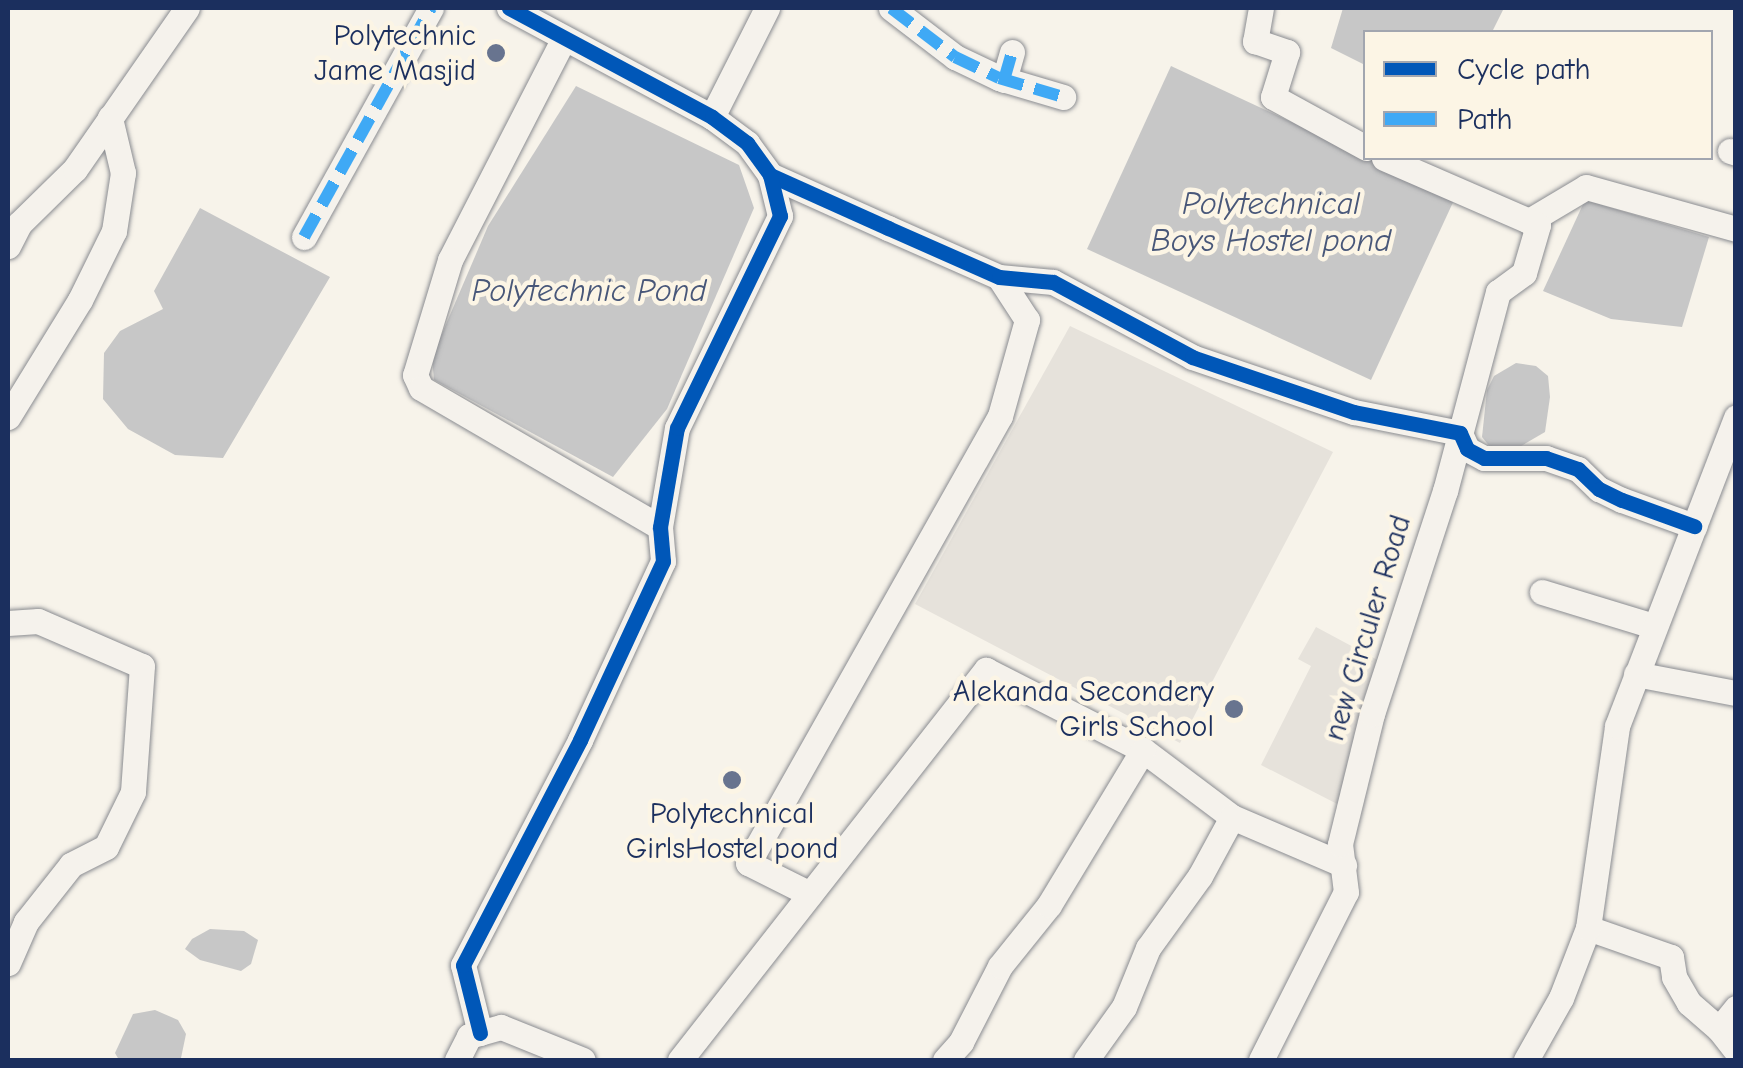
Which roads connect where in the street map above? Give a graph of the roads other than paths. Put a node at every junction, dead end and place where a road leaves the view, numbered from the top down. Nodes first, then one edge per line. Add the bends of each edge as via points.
1 (187, 8) edge
2 (430, 8) edge
3 (508, 8) edge
4 (767, 8) edge
5 (890, 8) edge
6 (1261, 8) edge
7 (562, 40) junction
8 (1012, 52) dead end
9 (1004, 80) junction
10 (1063, 97) dead end
11 (110, 118) junction
12 (712, 118) junction
13 (1363, 146) edge
14 (1389, 160) edge
15 (770, 175) junction
16 (1529, 220) junction
17 (11, 229) edge
18 (1736, 229) edge
19 (304, 238) dead end
20 (999, 276) junction
21 (8, 417) edge
22 (1736, 417) edge
23 (1460, 433) junction
24 (1694, 526) junction
25 (660, 528) junction
26 (1542, 592) dead end
27 (8, 623) edge
28 (1653, 626) junction
29 (1636, 674) junction
30 (1736, 692) edge
31 (1144, 750) junction
32 (1232, 817) junction
33 (1344, 865) junction
34 (810, 894) junction
35 (1588, 928) junction
36 (8, 963) edge
37 (1736, 1008) edge
38 (1719, 1030) junction
39 (480, 1033) junction
40 (1736, 1052) edge
41 (457, 1060) edge
42 (583, 1060) edge
43 (680, 1060) edge
44 (944, 1060) edge
45 (1086, 1060) edge
46 (1261, 1060) edge
47 (1526, 1060) edge

1 - 11 street
2 - 19 street
3 - 7 street
4 - 12 street
5 - 9 street via 955,57
6 - 13 street via 1255,41 1287,52 1273,97
7 - 12 street
7 - 25 street via 450,260 415,376 421,388
8 - 9 street
9 - 10 street
11 - 17 street via 75,169
11 - 21 street via 124,172 114,231
12 - 15 street via 747,143
14 - 16 street
15 - 20 street
15 - 25 street via 780,216 677,428
16 - 18 street via 1586,187
16 - 23 street, new Circuler Road via 1538,225 1524,273 1498,292
20 - 23 street via 1054,282 1192,357 1246,376 1354,412
20 - 34 street via 1027,320 1000,416 748,863
22 - 24 street
23 - 24 street via 1467,449 1484,458 1546,458 1578,470 1598,489
23 - 33 street, new Circuler Road via 1372,714 1340,844
24 - 28 street
25 - 39 street via 662,561 580,740 463,965
26 - 28 street
27 - 36 street via 38,621 142,666 133,792 106,848 71,865 26,922
28 - 29 street
29 - 30 street
29 - 35 street via 1618,726
31 - 32 street
31 - 34 street via 986,670
31 - 44 street via 1049,905 1000,966 962,1042
32 - 33 street
32 - 45 street via 1148,948 1124,1007
33 - 46 street, new Circuler Road via 1346,892
34 - 43 street
35 - 38 street via 1671,956 1688,1003
35 - 47 street via 1561,998
37 - 38 street
38 - 40 street
39 - 41 street via 469,1036
39 - 42 street via 501,1027

